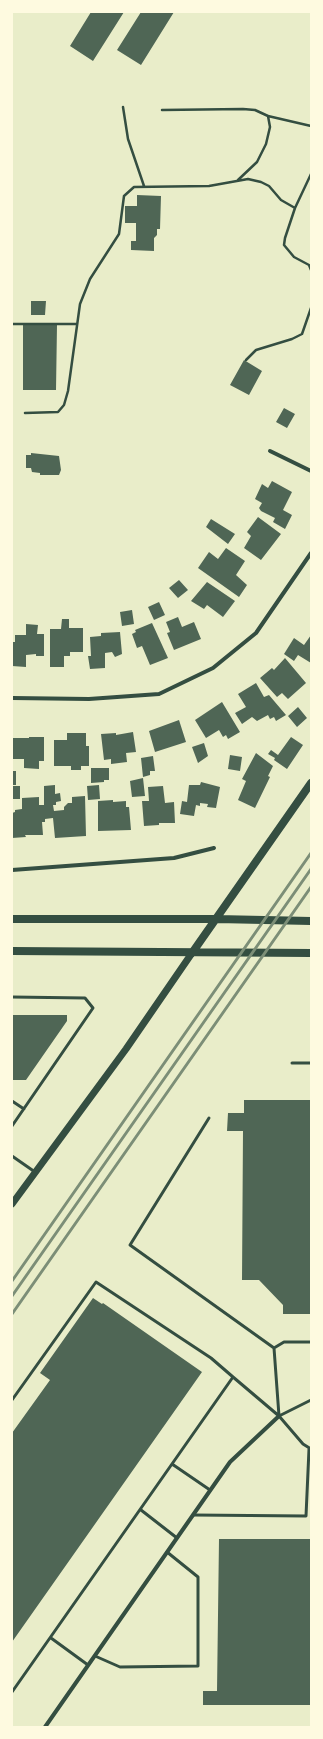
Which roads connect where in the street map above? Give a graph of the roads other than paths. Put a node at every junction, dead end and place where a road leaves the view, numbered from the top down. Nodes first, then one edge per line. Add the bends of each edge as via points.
1 (270, 451) dead end
2 (311, 471) edge
3 (311, 552) edge
4 (12, 698) edge
5 (311, 783) edge
6 (214, 848) dead end
7 (12, 870) edge
8 (12, 919) edge
9 (217, 919) junction
10 (311, 921) edge
11 (12, 951) edge
12 (192, 953) junction
13 (311, 953) edge
14 (12, 997) edge
15 (292, 1063) dead end
16 (311, 1063) edge
17 (12, 1101) edge
18 (24, 1109) junction
19 (209, 1118) dead end
20 (12, 1126) edge
21 (12, 1156) edge
22 (36, 1172) junction
23 (12, 1204) edge
24 (311, 1342) edge
25 (274, 1348) junction
26 (233, 1377) junction
27 (12, 1400) edge
28 (311, 1400) edge
29 (279, 1416) junction
30 (310, 1449) edge
31 (172, 1464) junction
32 (210, 1490) junction
33 (141, 1510) junction
34 (193, 1515) junction
35 (177, 1538) junction
36 (167, 1552) junction
37 (51, 1638) junction
38 (95, 1656) junction
39 (88, 1665) junction
40 (12, 1692) edge
41 (45, 1727) edge

1 - 2 street
3 - 4 street via 256,633 213,668 159,694 89,699
5 - 9 main road
6 - 7 street via 174,858
8 - 9 main road
9 - 10 main road
9 - 12 main road
11 - 12 main road
12 - 13 main road
12 - 22 street
14 - 18 lane via 85,998 93,1008
15 - 16 lane
17 - 18 lane
18 - 20 lane
19 - 25 lane via 130,1245
21 - 22 lane
22 - 23 street
24 - 25 lane via 284,1342
25 - 29 lane
26 - 27 lane via 211,1358 96,1282
26 - 29 lane
26 - 31 lane
28 - 29 lane
29 - 30 lane via 302,1444
29 - 32 street via 230,1462
30 - 34 lane via 306,1516
31 - 32 lane
31 - 33 lane
32 - 34 street
33 - 35 lane
33 - 37 lane
34 - 35 street
35 - 36 street
36 - 38 street
36 - 38 lane via 198,1577 198,1666 120,1666
37 - 39 lane
37 - 40 lane
38 - 39 street
39 - 41 street

